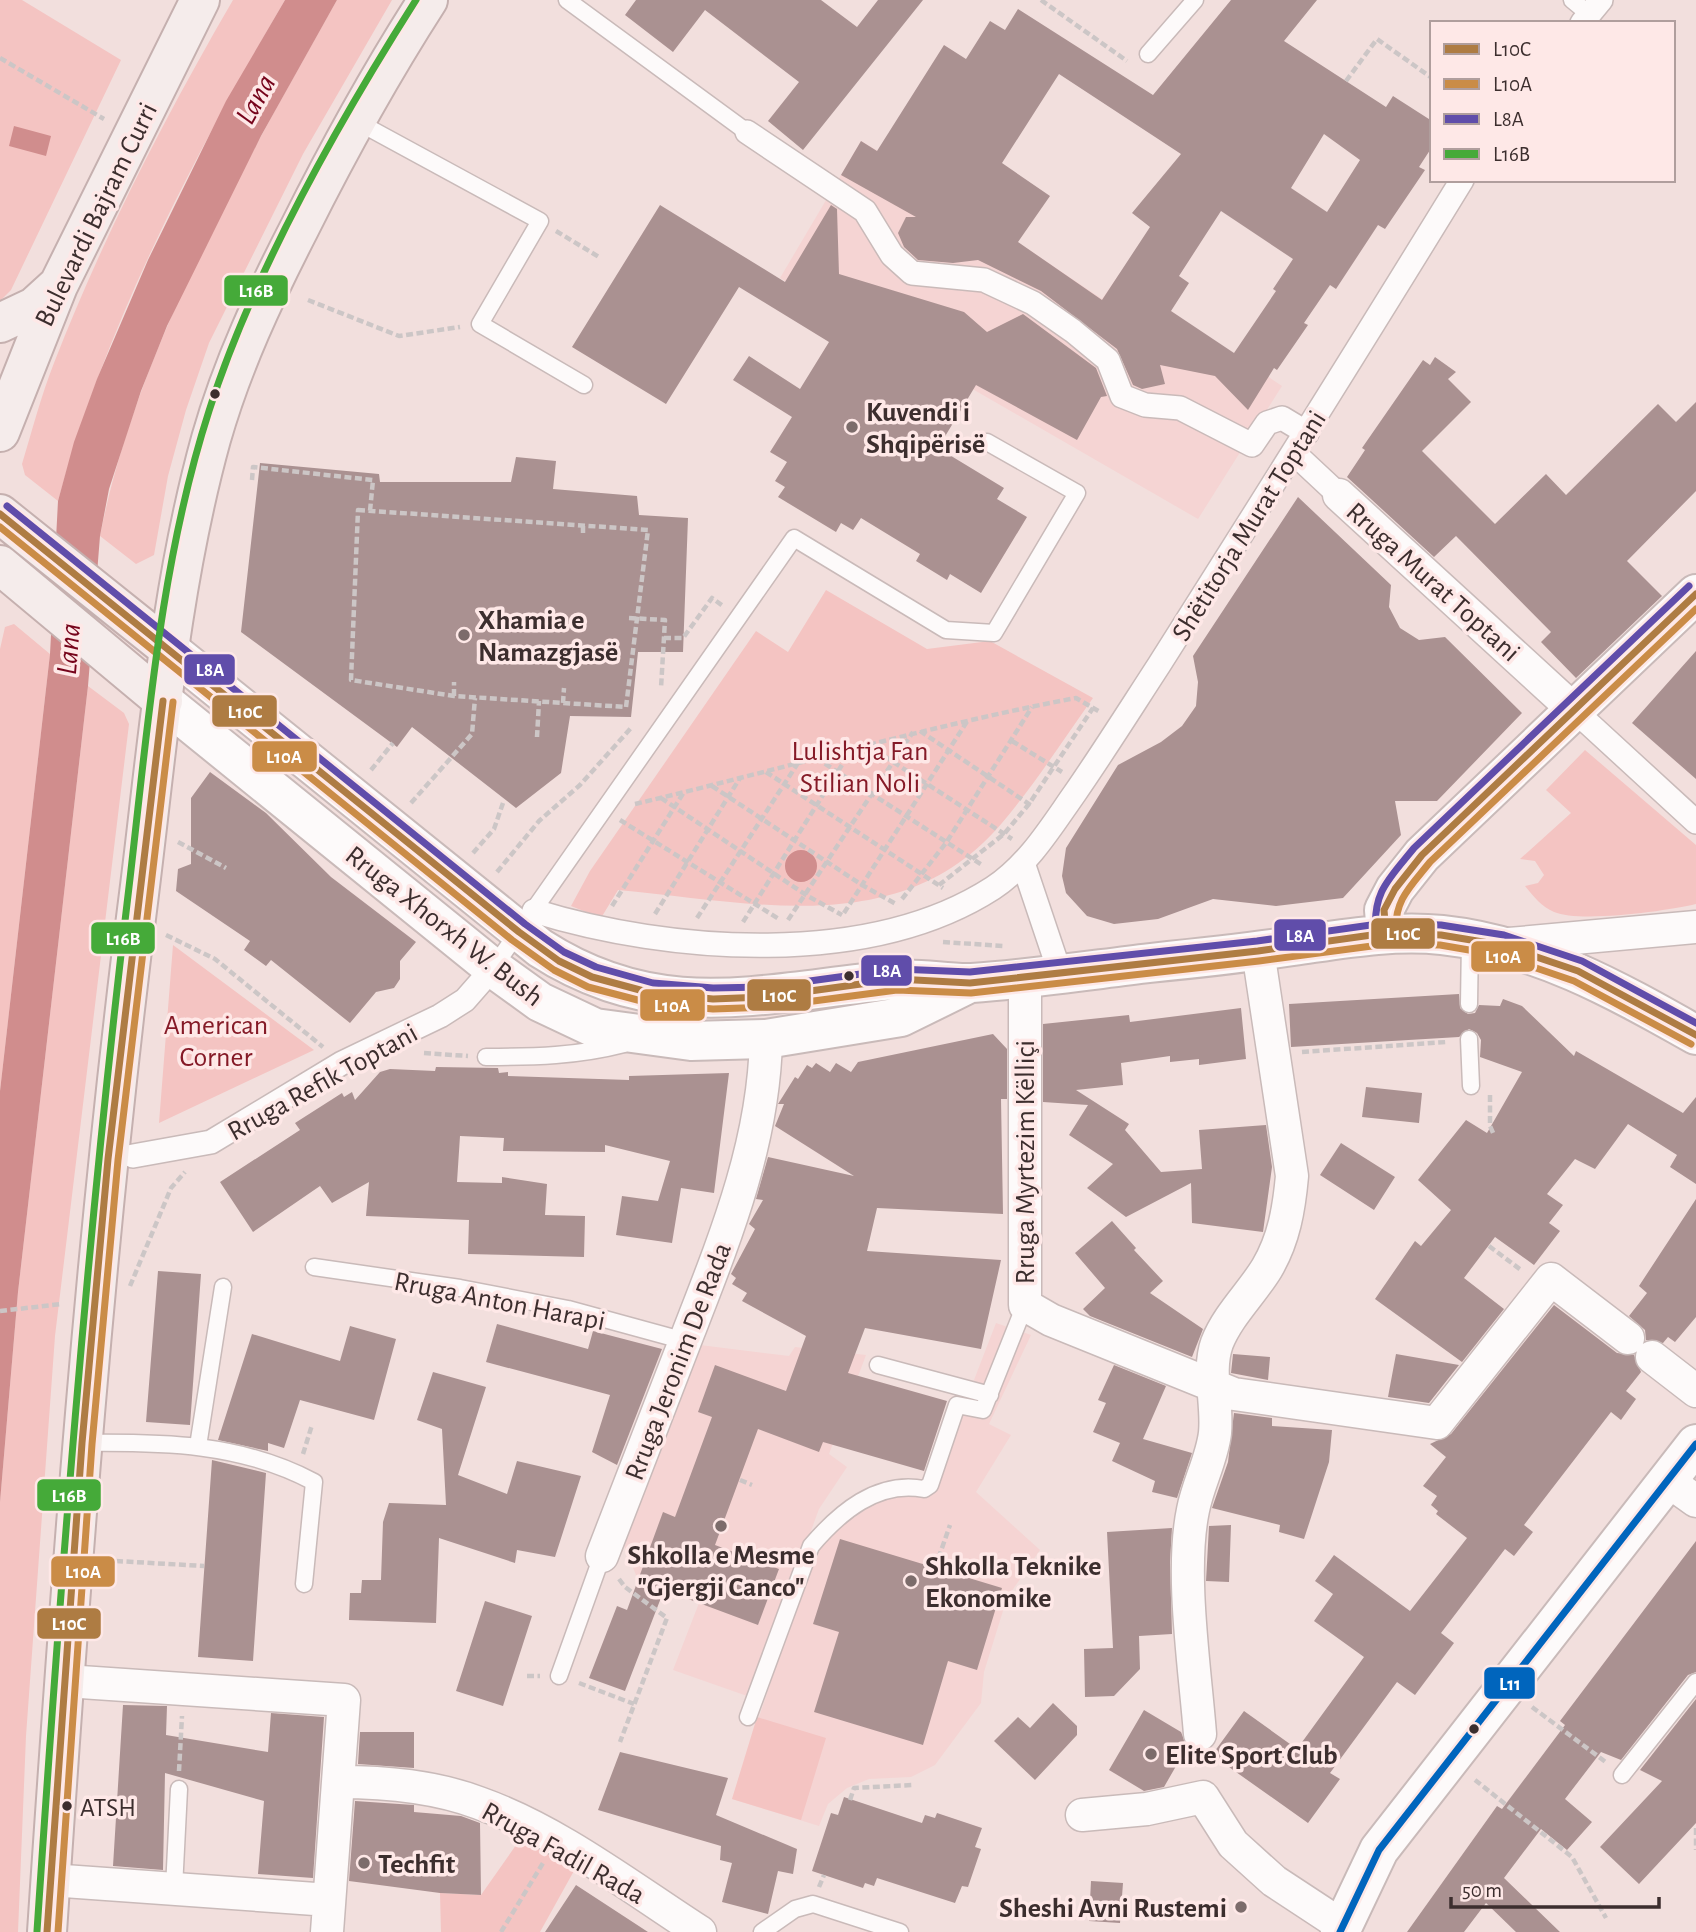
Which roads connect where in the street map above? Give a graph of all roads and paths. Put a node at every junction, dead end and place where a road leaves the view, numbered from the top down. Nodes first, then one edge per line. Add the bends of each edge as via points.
1 (200, 0) edge
2 (428, 0) edge
3 (567, 0) edge
4 (1041, 0) edge
5 (1195, 0) edge
6 (1148, 54) joint
7 (0, 58) edge
8 (1430, 77) edge
9 (1346, 82) dead end
10 (104, 119) dead end
11 (356, 121) junction
12 (747, 132) joint
13 (1461, 182) edge
14 (579, 245) dead end
15 (599, 257) dead end
16 (58, 286) junction
17 (307, 300) dead end
18 (0, 323) edge
19 (480, 324) junction
20 (584, 385) dead end
21 (0, 432) edge
22 (1307, 433) junction
23 (987, 442) dead end
24 (1294, 453) junction
25 (252, 480) dead end
26 (1339, 495) joint
27 (370, 511) junction
28 (4, 517) edge
29 (583, 525) junction
30 (583, 533) dead end
31 (0, 565) edge
32 (1696, 594) edge
33 (716, 616) dead end
34 (629, 618) dead end
35 (637, 619) junction
36 (664, 638) junction
37 (170, 650) junction
38 (454, 682) dead end
39 (668, 683) dead end
40 (564, 688) dead end
41 (454, 696) junction
42 (475, 698) junction
43 (163, 701) junction
44 (539, 701) junction
45 (563, 703) junction
46 (1032, 706) junction
47 (1093, 708) junction
48 (1574, 710) junction
49 (639, 719) dead end
50 (969, 719) junction
51 (1121, 724) junction
52 (916, 731) junction
53 (537, 737) dead end
54 (1012, 741) junction
55 (393, 743) dead end
56 (866, 745) junction
57 (853, 748) junction
58 (948, 751) junction
59 (815, 758) junction
60 (892, 762) junction
61 (798, 763) junction
62 (1054, 767) junction
63 (370, 771) dead end
64 (765, 771) junction
65 (838, 772) junction
66 (740, 778) junction
67 (989, 778) junction
68 (1081, 783) junction
69 (712, 785) junction
70 (785, 785) junction
71 (926, 785) junction
72 (684, 792) junction
73 (871, 794) junction
74 (729, 796) junction
75 (661, 798) junction
76 (504, 800) dead end
77 (410, 804) dead end
78 (1029, 804) junction
79 (816, 806) junction
80 (674, 807) junction
81 (604, 811) junction
82 (968, 811) junction
83 (906, 817) junction
84 (762, 819) junction
85 (1055, 821) junction
86 (1696, 821) edge
87 (850, 828) junction
88 (707, 829) junction
89 (1004, 834) junction
90 (653, 839) junction
91 (173, 840) dead end
92 (794, 840) junction
93 (946, 843) junction
94 (883, 849) junction
95 (741, 852) junction
96 (471, 855) dead end
97 (1028, 858) junction
98 (974, 860) junction
99 (687, 862) junction
100 (828, 862) junction
101 (226, 869) dead end
102 (773, 873) junction
103 (924, 874) junction
104 (494, 876) dead end
105 (1005, 879) junction
106 (720, 884) junction
107 (862, 885) junction
108 (939, 885) dead end
109 (806, 895) junction
110 (897, 904) junction
111 (753, 905) junction
112 (842, 915) junction
113 (527, 921) junction
114 (599, 926) junction
115 (1696, 928) edge
116 (156, 930) dead end
117 (875, 933) junction
118 (1386, 933) junction
119 (643, 934) junction
120 (682, 940) junction
121 (827, 940) junction
122 (1485, 942) junction
123 (729, 943) junction
124 (1258, 951) junction
125 (493, 968) junction
126 (1043, 975) junction
127 (970, 983) junction
128 (1469, 1004) dead end
129 (1696, 1035) edge
130 (650, 1037) junction
131 (765, 1039) junction
132 (1469, 1042) joint
133 (376, 1046) junction
134 (1274, 1055) junction
135 (486, 1057) joint
136 (342, 1063) junction
137 (1471, 1086) dead end
138 (1490, 1113) dead end
139 (1494, 1135) dead end
140 (133, 1156) dead end
141 (171, 1188) dead end
142 (1489, 1246) dead end
143 (314, 1267) dead end
144 (1525, 1273) dead end
145 (137, 1274) dead end
146 (223, 1287) dead end
147 (66, 1303) dead end
148 (1025, 1305) junction
149 (0, 1311) edge
150 (685, 1340) junction
151 (878, 1365) dead end
152 (1215, 1387) junction
153 (1696, 1391) edge
154 (990, 1395) junction
155 (312, 1425) dead end
156 (82, 1443) junction
157 (1696, 1444) edge
158 (305, 1445) dead end
159 (198, 1446) junction
160 (740, 1480) dead end
161 (752, 1485) dead end
162 (1682, 1491) edge
163 (950, 1525) dead end
164 (602, 1556) junction
165 (116, 1561) dead end
166 (204, 1566) dead end
167 (935, 1568) dead end
168 (304, 1584) dead end
169 (559, 1676) joint
170 (66, 1681) junction
171 (1696, 1682) edge
172 (183, 1689) junction
173 (634, 1704) junction
174 (1532, 1707) dead end
175 (748, 1717) dead end
176 (1200, 1734) dead end
177 (620, 1742) dead end
178 (1622, 1775) joint
179 (1475, 1780) dead end
180 (338, 1782) junction
181 (912, 1785) dead end
182 (179, 1789) joint
183 (850, 1800) dead end
184 (1082, 1815) dead end
185 (1696, 1828) edge
186 (556, 1841) junction
187 (1696, 1850) edge
188 (50, 1880) junction
189 (174, 1888) junction
190 (330, 1900) junction
191 (1606, 1918) dead end
192 (1340, 1928) edge
193 (47, 1932) edge
194 (327, 1932) edge
195 (501, 1932) edge
196 (700, 1932) edge
197 (762, 1932) edge
198 (900, 1932) edge

1 - 16 main road, Bulevardi Bajram Curri
2 - 11 main road
3 - 12 lane
4 - 6 path via 1137,68
5 - 6 lane
7 - 10 path
8 - 9 path via 1377,39
11 - 19 lane via 540,222
11 - 37 main road via 260,308 225,399 192,521
12 - 22 street via 865,211 892,255 912,273 984,280 1043,310 1108,360 1122,396 1144,405 1180,408 1252,445 1267,423 1282,418
13 - 22 street, Shëtitorja Murat Toptani
14 - 15 path
16 - 18 main road via 34,307
16 - 21 main road, Bulevardi Bajram Curri
17 - 19 path via 400,336
19 - 20 lane
22 - 24 street, Shëtitorja Murat Toptani
23 - 81 lane via 1077,493 994,633 946,630 794,538
24 - 26 street, Rruga Murat Toptani
24 - 51 street, Shëtitorja Murat Toptani
25 - 27 path via 253,467 373,480
26 - 48 street, Rruga Murat Toptani
27 - 29 path via 466,521
27 - 41 path via 358,510 351,680
28 - 37 main road
29 - 30 path
29 - 35 path via 648,530
31 - 43 main road
32 - 48 main road
33 - 36 path via 723,606 712,598 683,638
34 - 35 path
35 - 36 path via 665,620
35 - 45 path via 626,707
36 - 39 path via 661,692
37 - 43 main road
37 - 113 main road, Rruga Xhorxh W. Bush
38 - 41 path
40 - 45 path
41 - 42 path
42 - 44 path
42 - 77 path via 472,734
43 - 125 main road, Rruga Xhorxh W. Bush
43 - 156 main road via 122,1032
44 - 45 path
44 - 53 path
46 - 47 path via 1076,698
46 - 50 path
46 - 54 path
47 - 51 path
47 - 62 path
48 - 86 street
48 - 118 main road via 1422,855 1384,911
49 - 104 path via 580,785 539,821
50 - 52 path
50 - 58 path
51 - 68 street, Shëtitorja Murat Toptani
52 - 56 path
52 - 58 path
52 - 60 path
54 - 62 path
54 - 67 path
55 - 63 path
56 - 57 path
56 - 60 path
57 - 59 path
57 - 65 path
58 - 67 path
58 - 71 path
59 - 61 path
59 - 65 path
60 - 71 path
60 - 73 path
61 - 64 path
61 - 70 path
62 - 68 path
62 - 78 path
64 - 66 path
64 - 70 path
65 - 73 path
65 - 79 path
66 - 69 path
66 - 74 path
67 - 78 path
67 - 82 path
68 - 85 street, Shëtitorja Murat Toptani
69 - 72 path
69 - 74 path
70 - 79 path
70 - 84 path
71 - 82 path
71 - 83 path
72 - 75 path
72 - 80 path
73 - 83 path
73 - 87 path
74 - 84 path
74 - 88 path
75 - 80 path
75 - 81 path
76 - 96 path via 494,829
78 - 85 path
78 - 89 path
79 - 87 path
79 - 92 path
80 - 88 path
80 - 90 path
81 - 90 path
81 - 113 lane
82 - 89 path
82 - 93 path
83 - 93 path
83 - 94 path
84 - 92 path
84 - 95 path
85 - 97 street, Shëtitorja Murat Toptani
87 - 94 path
87 - 100 path
88 - 95 path
88 - 99 path
89 - 97 path
89 - 98 path
90 - 99 path
90 - 114 path
91 - 101 path
92 - 100 path
92 - 102 path
93 - 98 path
93 - 103 path
94 - 103 path
94 - 107 path
95 - 102 path
95 - 106 path
97 - 105 street, Shëtitorja Murat Toptani
97 - 126 street
98 - 105 path
98 - 108 path
99 - 106 path
99 - 119 path
100 - 107 path
100 - 109 path
102 - 109 path
102 - 111 path
103 - 110 path
105 - 117 street, Shëtitorja Murat Toptani via 966,904 927,921
106 - 111 path
106 - 120 path
107 - 110 path
107 - 112 path
109 - 111 path via 786,923
109 - 112 path
110 - 117 path
111 - 123 path
112 - 121 path
113 - 114 street, Shëtitorja Murat Toptani
113 - 125 lane
113 - 127 main road, Rruga Xhorxh W. Bush via 559,961 592,977 665,995 767,997 898,979
114 - 119 street, Shëtitorja Murat Toptani
115 - 122 street
116 - 136 path via 215,960
117 - 121 street, Shëtitorja Murat Toptani
118 - 122 main road, Rruga Xhorxh W. Bush
118 - 124 main road, Rruga Xhorxh W. Bush
119 - 120 street, Shëtitorja Murat Toptani
120 - 123 street, Shëtitorja Murat Toptani
121 - 123 street, Shëtitorja Murat Toptani
122 - 128 lane
122 - 129 main road, Rruga Xhorxh W. Bush via 1578,971
124 - 126 main road, Rruga Xhorxh W. Bush
124 - 134 street
125 - 130 main road, Rruga Xhorxh W. Bush via 565,1016 595,1028
125 - 133 street, Rruga Refik Toptani via 465,1000 416,1030
126 - 127 main road, Rruga Xhorxh W. Bush
126 - 148 street, Rruga Myrtezim Këlliçi
127 - 131 main road, Rruga Xhorxh W. Bush via 901,1017
130 - 131 main road, Rruga Xhorxh W. Bush
130 - 135 lane via 592,1052
131 - 150 street, Rruga Jeronim De Rada via 765,1075 754,1145 731,1221
132 - 134 path
132 - 137 lane
133 - 135 path
133 - 136 street, Rruga Refik Toptani
134 - 152 street via 1292,1176 1289,1209 1281,1240 1266,1269 1216,1345 1212,1365
136 - 140 street, Rruga Refik Toptani via 211,1142
138 - 139 path
141 - 145 path
142 - 144 path
143 - 150 lane, Rruga Anton Harapi via 460,1288
146 - 159 lane
147 - 149 path
148 - 152 street, Rruga Myrtezim Këlliçi via 1062,1325
148 - 154 lane
150 - 164 street, Rruga Jeronim De Rada
151 - 154 lane
152 - 153 street, Rruga Myrtezim Këlliçi via 1255,1399 1437,1423 1551,1279
152 - 176 street via 1214,1437 1192,1510 1188,1558
154 - 175 lane via 983,1410 957,1405 930,1485 866,1498 830,1524 811,1546
155 - 158 path
156 - 159 lane
156 - 170 main road
157 - 162 main road
159 - 168 lane via 262,1460 314,1482
160 - 161 path
162 - 192 main road via 1379,1850
163 - 167 path
164 - 169 lane, Rruga Jeronim De Rada
164 - 173 path via 625,1587 667,1618
165 - 166 path
169 - 173 path
170 - 172 street
170 - 188 main road
171 - 178 lane
172 - 180 street via 344,1700
172 - 182 path
173 - 177 path
174 - 178 path
179 - 191 path via 1572,1857
180 - 186 street, Rruga Fadil Rada via 383,1782 434,1790 480,1803
180 - 190 street
181 - 183 path via 854,1788
182 - 189 lane
184 - 192 street via 1147,1809 1203,1797 1233,1844 1274,1881
185 - 187 path
186 - 195 path
186 - 196 street, Rruga Fadil Rada
188 - 189 street
188 - 193 main road
189 - 190 street
190 - 194 street
197 - 198 lane via 795,1909 813,1904

